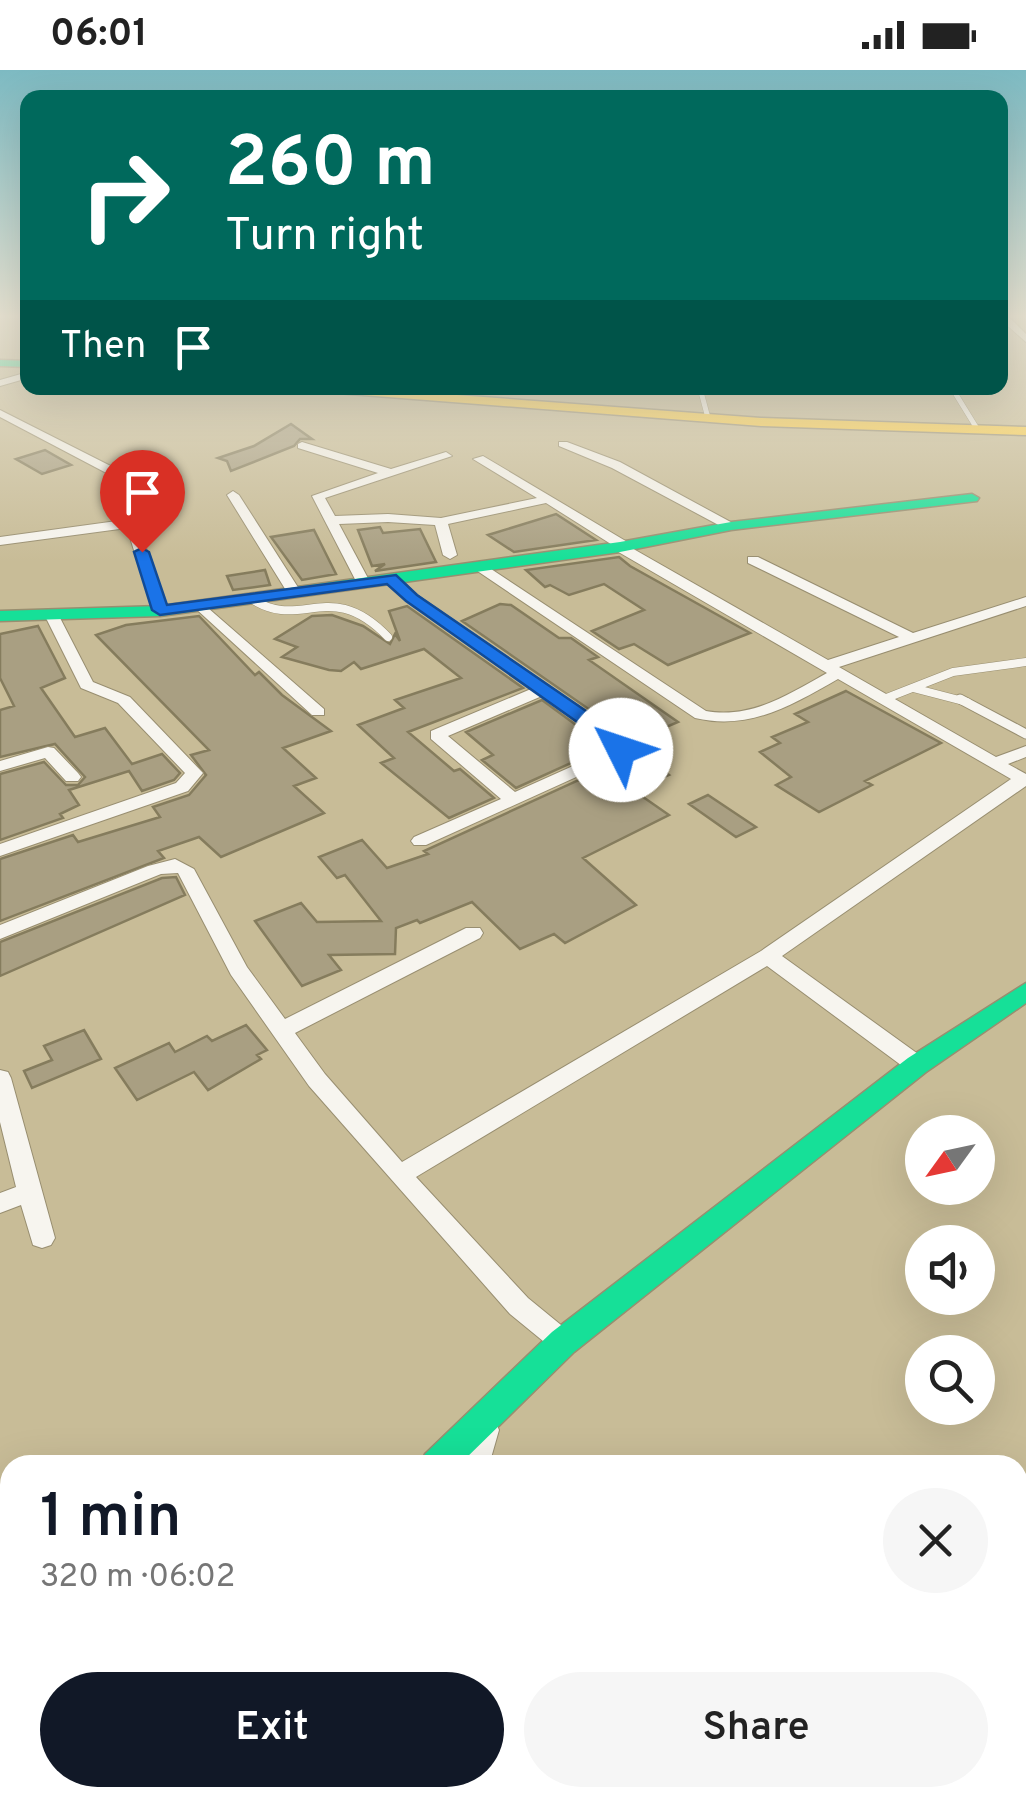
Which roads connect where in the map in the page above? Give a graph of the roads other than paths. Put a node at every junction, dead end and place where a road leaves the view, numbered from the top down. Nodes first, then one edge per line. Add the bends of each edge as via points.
1 (466, 399) edge
2 (703, 399) edge
3 (959, 399) edge
4 (0, 412) edge
5 (708, 418) junction
6 (976, 427) junction
7 (1026, 431) edge
8 (563, 444) dead end
9 (302, 446) dead end
10 (446, 456) dead end
11 (479, 459) dead end
12 (391, 472) junction
13 (156, 494) dead end
14 (233, 495) dead end
15 (972, 498) dead end
16 (548, 499) junction
17 (330, 520) junction
18 (440, 522) junction
19 (731, 526) junction
20 (0, 541) edge
21 (622, 547) junction
22 (450, 556) dead end
23 (752, 560) dead end
24 (477, 566) junction
25 (391, 578) junction
26 (363, 582) junction
27 (294, 592) junction
28 (250, 598) junction
29 (1026, 601) edge
30 (200, 605) junction
31 (160, 610) junction
32 (51, 614) junction
33 (0, 616) edge
34 (388, 637) dead end
35 (912, 638) junction
36 (1026, 662) edge
37 (834, 669) junction
38 (904, 687) junction
39 (544, 689) junction
40 (884, 698) junction
41 (318, 712) dead end
42 (1026, 734) edge
43 (1026, 751) edge
44 (995, 762) junction
45 (0, 766) edge
46 (72, 778) dead end
47 (1024, 780) edge
48 (512, 799) junction
49 (420, 841) dead end
50 (0, 850) edge
51 (0, 932) edge
52 (473, 933) dead end
53 (768, 956) junction
54 (1026, 992) edge
55 (282, 1030) junction
56 (917, 1065) junction
57 (0, 1078) edge
58 (400, 1175) junction
59 (30, 1192) junction
60 (0, 1203) edge
61 (42, 1238) dead end
62 (563, 1342) junction
63 (496, 1405) junction
64 (446, 1455) edge
65 (477, 1455) edge

1 - 5 street
2 - 5 lane
3 - 6 lane
4 - 13 street
5 - 6 street
6 - 7 street
8 - 19 street via 616,464
9 - 12 street
10 - 12 street
11 - 16 street
12 - 17 street via 318,496
14 - 27 street
15 - 19 street
16 - 18 street
16 - 21 street
17 - 18 street
17 - 26 street
18 - 22 street
19 - 21 street
20 - 31 street via 131,519
21 - 24 street
21 - 37 street
23 - 35 street
24 - 25 street
24 - 37 street via 701,715 722,721 754,716
25 - 26 street
25 - 39 street
26 - 27 street
27 - 28 street
28 - 30 street
28 - 34 lane via 269,611 341,606 370,619
29 - 35 street
30 - 31 street
30 - 41 street
31 - 32 street
32 - 33 street
32 - 50 street via 87,684 124,700 194,773 182,787
35 - 37 street
36 - 38 lane via 998,662
37 - 40 street
38 - 40 lane
38 - 42 lane via 982,708
39 - 48 street via 437,734
39 - 48 street via 621,750
40 - 44 street
43 - 44 street
44 - 47 street
45 - 46 street via 48,752
47 - 53 street
48 - 49 street
51 - 55 street via 154,870 185,869 238,970
52 - 55 street
53 - 56 street
53 - 58 street
54 - 56 street
55 - 58 street via 316,1080
56 - 62 street
57 - 59 street
58 - 62 street via 519,1306
59 - 60 street
59 - 61 street
62 - 63 street
63 - 64 street
63 - 65 street

